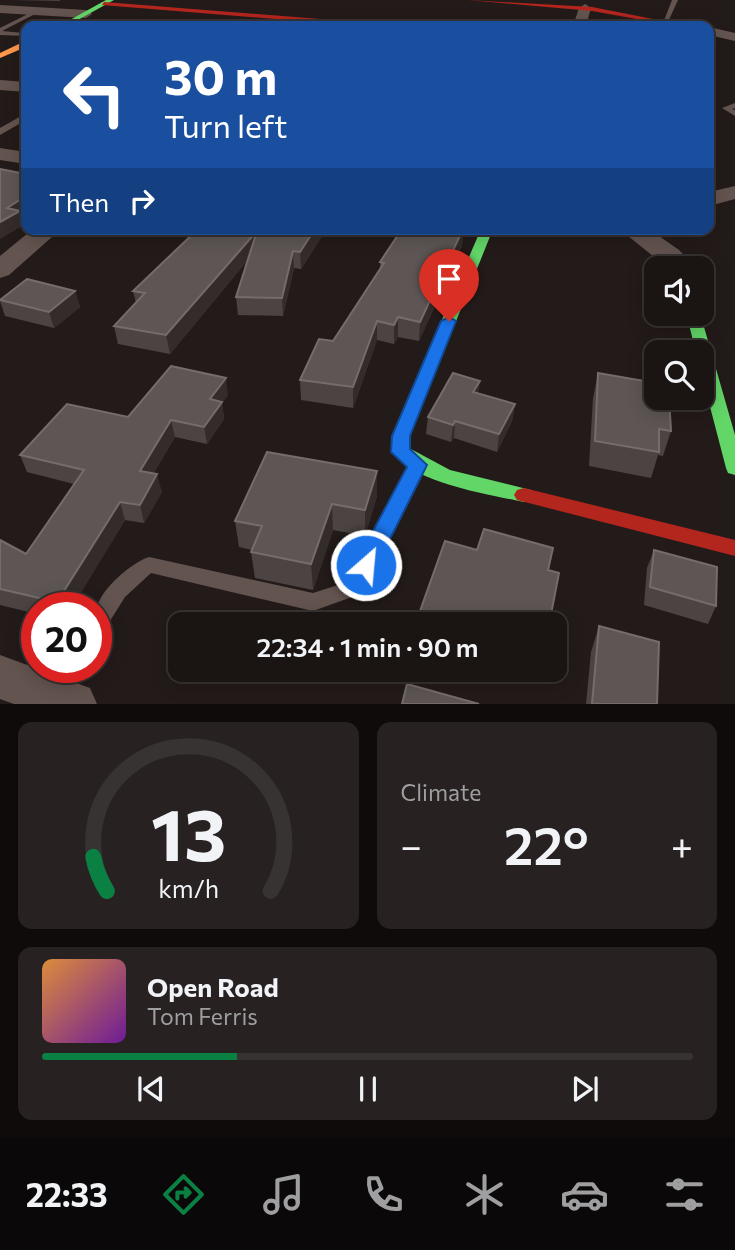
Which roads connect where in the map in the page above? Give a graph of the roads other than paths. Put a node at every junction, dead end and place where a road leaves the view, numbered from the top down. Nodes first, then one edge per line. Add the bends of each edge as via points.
1 (470, 0) edge
2 (676, 0) edge
3 (107, 2) edge
4 (584, 8) junction
5 (0, 9) edge
6 (38, 11) junction
7 (86, 14) junction
8 (72, 21) edge
9 (326, 21) edge
10 (580, 21) edge
11 (659, 21) edge
12 (666, 21) edge
13 (0, 31) edge
14 (714, 32) edge
15 (735, 37) edge
16 (21, 39) edge
17 (21, 43) edge
18 (0, 56) edge
19 (0, 85) edge
20 (21, 87) edge
21 (735, 105) edge
22 (735, 114) edge
23 (21, 120) edge
24 (0, 132) edge
25 (0, 154) edge
26 (21, 157) edge
27 (735, 192) edge
28 (714, 198) edge
29 (40, 235) edge
30 (485, 235) edge
31 (645, 235) edge
32 (670, 256) edge
33 (0, 270) edge
34 (697, 326) edge
35 (417, 465) junction
36 (735, 468) edge
37 (735, 548) edge
38 (112, 599) edge
39 (0, 677) edge
40 (66, 689) edge

1 - 4 street
2 - 12 lane
3 - 7 street
3 - 9 street
4 - 10 street
4 - 11 street
5 - 6 street
6 - 7 street
6 - 13 lane
7 - 8 street
13 - 16 lane
14 - 15 street
17 - 18 street
19 - 20 street
21 - 22 lane via 726,108
23 - 24 lane
25 - 26 street
27 - 28 street
29 - 33 street
30 - 35 street via 401,436 400,452
31 - 32 street
34 - 36 street
35 - 37 street
35 - 38 lane via 366,565 345,591 313,601 149,565 131,575
39 - 40 street

